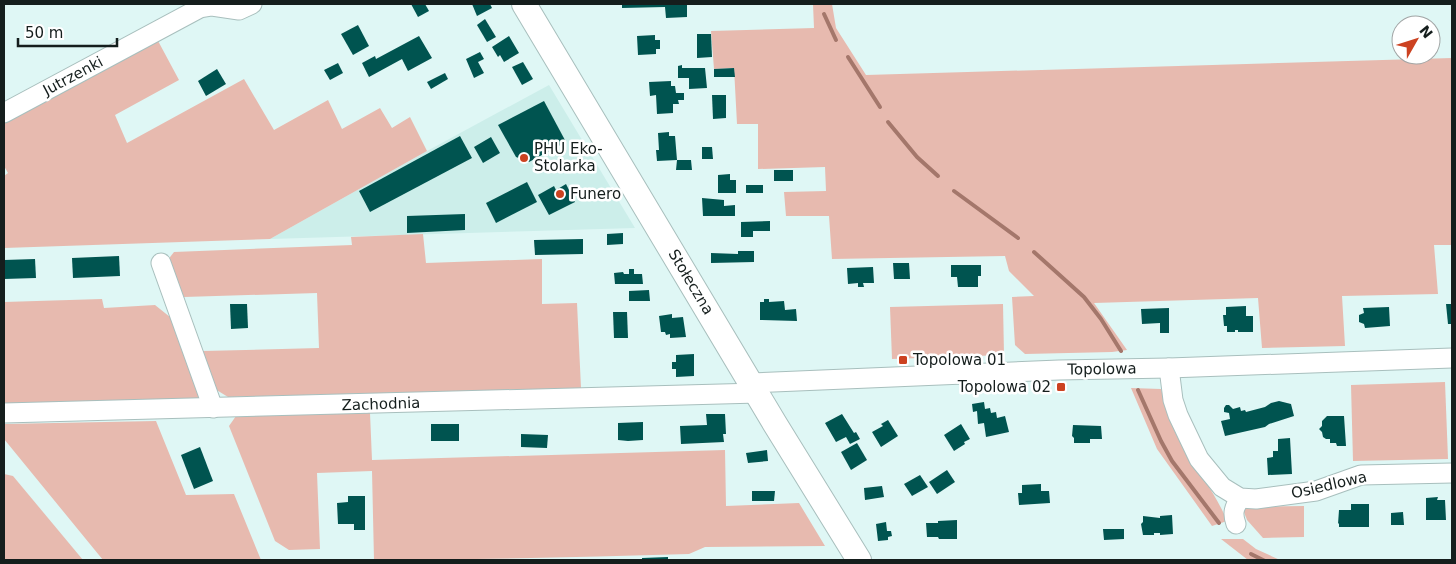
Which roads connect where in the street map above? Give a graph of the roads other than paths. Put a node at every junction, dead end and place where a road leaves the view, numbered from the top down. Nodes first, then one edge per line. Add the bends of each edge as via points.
1 (252, 4) edge
2 (524, 4) edge
3 (4, 113) edge
4 (161, 263) dead end
5 (1452, 358) edge
6 (1169, 368) junction
7 (755, 388) junction
8 (213, 408) junction
9 (4, 413) edge
10 (1452, 473) edge
11 (1240, 498) junction
12 (1236, 524) dead end
13 (859, 560) edge

1 - 3 street, Jutrzenki via 239,10 212,6 200,8
2 - 7 main road, Stołeczna
4 - 8 street
5 - 6 street, Topolowa
6 - 7 street, Topolowa via 1059,370
6 - 11 street via 1178,415 1199,459 1222,486
7 - 8 street, Zachodnia
7 - 13 main road, Stołeczna
8 - 9 street, Zachodnia
10 - 11 street, Osiedlowa via 1362,475 1316,491
11 - 12 street via 1234,507

